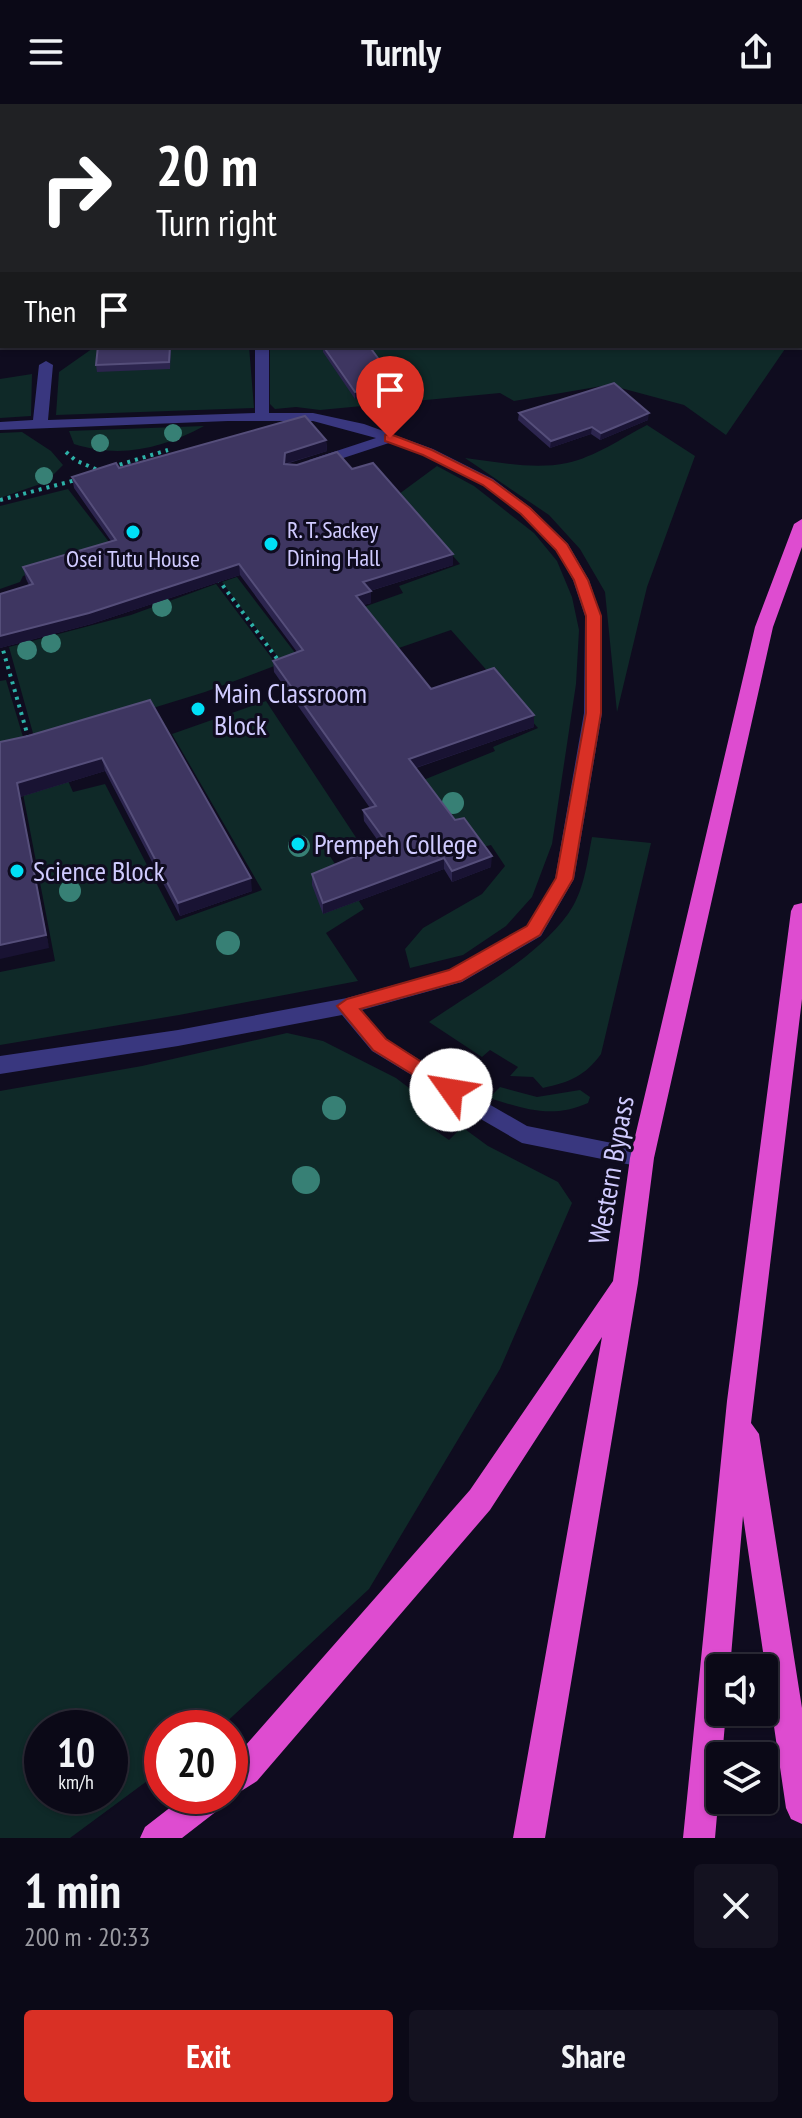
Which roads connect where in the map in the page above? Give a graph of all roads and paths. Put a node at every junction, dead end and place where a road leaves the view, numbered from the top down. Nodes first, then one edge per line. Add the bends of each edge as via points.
1 (262, 348) edge
2 (46, 365) dead end
3 (228, 417) junction
4 (262, 417) junction
5 (40, 424) junction
6 (0, 426) edge
7 (390, 438) junction
8 (306, 466) edge
9 (88, 475) edge
10 (77, 479) edge
11 (0, 500) edge
12 (802, 524) edge
13 (217, 578) edge
14 (1, 643) edge
15 (284, 668) edge
16 (31, 749) edge
17 (802, 911) edge
18 (347, 1006) junction
19 (0, 1065) edge
20 (451, 1090) dead end
21 (480, 1108) dead end
22 (642, 1158) junction
23 (625, 1283) junction
24 (740, 1401) junction
25 (248, 1768) edge
26 (802, 1808) edge
27 (187, 1814) edge
28 (156, 1838) edge
29 (529, 1838) edge
30 (699, 1838) edge

1 - 4 lane
2 - 5 lane
3 - 4 lane
3 - 5 lane
3 - 9 path via 181,446
4 - 7 lane via 313,417
5 - 6 lane
7 - 8 lane
7 - 18 lane via 488,482 562,547 593,616 593,713 564,879 534,931 455,976
10 - 11 path
12 - 22 highway, Western Bypass via 764,627
13 - 15 path
14 - 16 path
17 - 24 highway
18 - 19 lane
18 - 20 lane via 379,1045
21 - 22 lane via 522,1134
22 - 23 highway, Western Bypass
23 - 25 highway via 480,1500
23 - 29 highway, Western Bypass
24 - 26 highway
24 - 30 highway
27 - 28 highway

